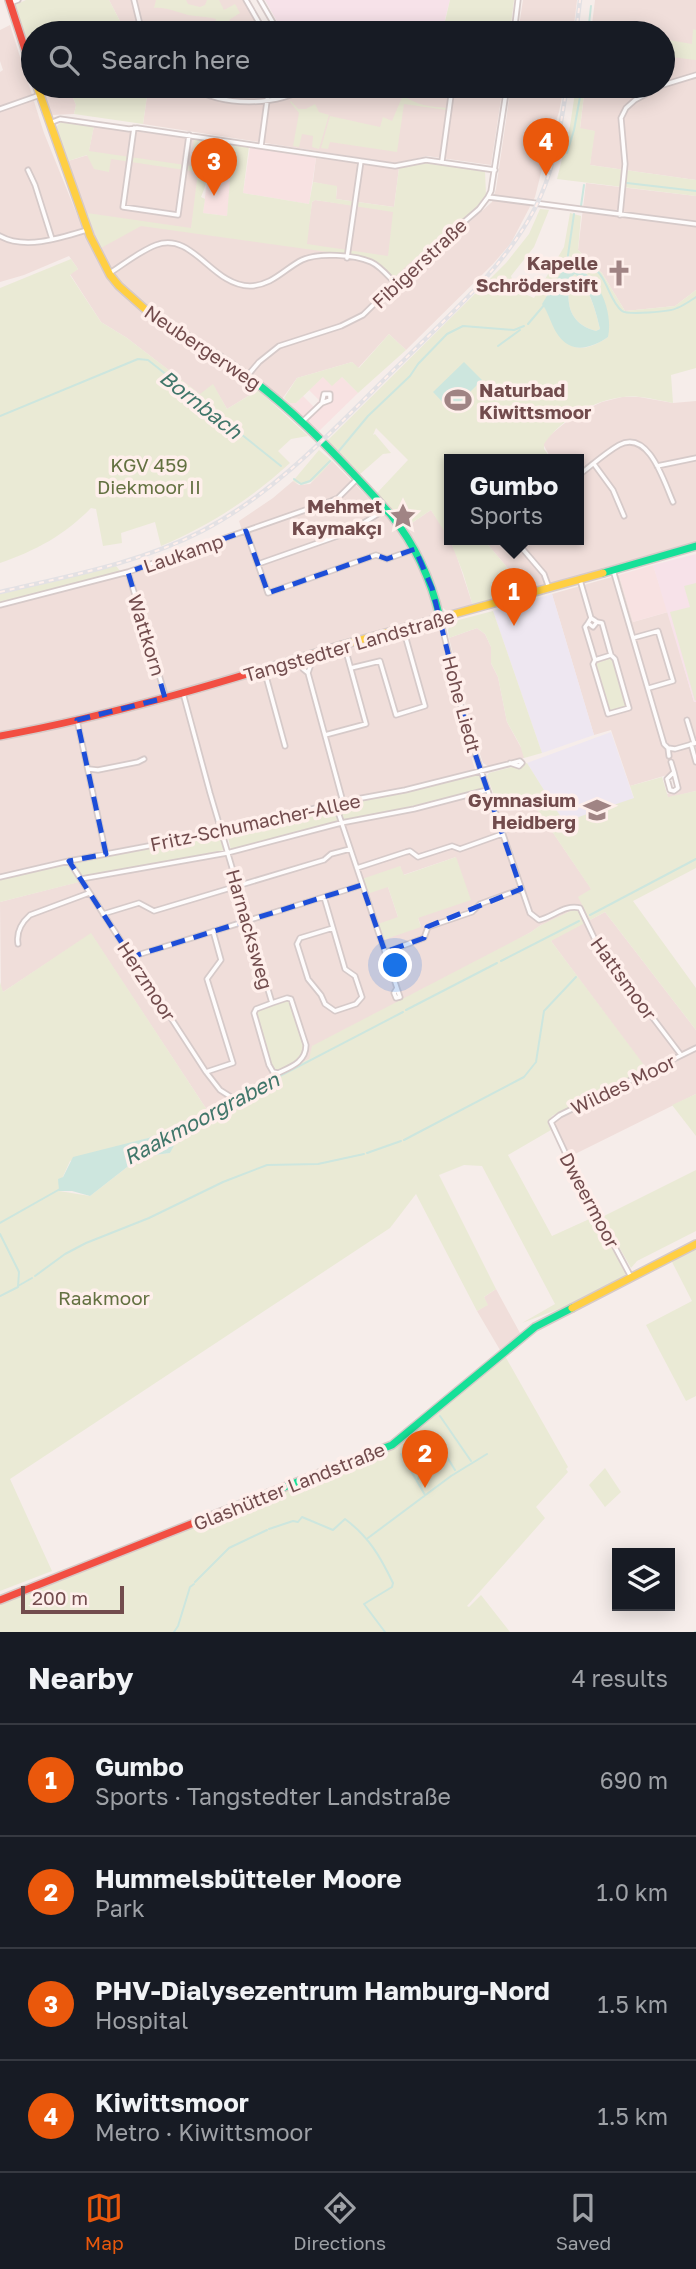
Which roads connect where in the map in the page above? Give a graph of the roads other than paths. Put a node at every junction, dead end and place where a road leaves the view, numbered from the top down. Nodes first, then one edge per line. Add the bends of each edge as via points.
1 (18, 0) edge
2 (134, 0) edge
3 (246, 0) edge
4 (260, 0) edge
5 (518, 0) edge
6 (9, 2) edge
7 (139, 21) edge
8 (258, 21) edge
9 (272, 21) edge
10 (515, 21) edge
11 (21, 38) edge
12 (696, 75) edge
13 (675, 81) edge
14 (31, 98) edge
15 (41, 98) edge
16 (218, 98) edge
17 (276, 98) edge
18 (451, 98) edge
19 (505, 98) edge
20 (639, 98) edge
21 (267, 100) junction
22 (0, 109) edge
23 (50, 123) junction
24 (134, 128) junction
25 (189, 135) junction
26 (261, 146) junction
27 (361, 161) junction
28 (442, 161) junction
29 (28, 170) dead end
30 (495, 170) junction
31 (488, 197) junction
32 (620, 215) junction
33 (696, 224) edge
34 (87, 230) junction
35 (0, 236) edge
36 (52, 239) junction
37 (347, 258) junction
38 (109, 273) junction
39 (395, 283) junction
40 (248, 375) junction
41 (322, 403) dead end
42 (302, 422) junction
43 (322, 443) joint
44 (696, 458) edge
45 (594, 464) junction
46 (656, 466) junction
47 (584, 471) edge
48 (357, 479) junction
49 (673, 502) dead end
50 (386, 509) junction
51 (624, 516) dead end
52 (246, 531) junction
53 (519, 545) edge
54 (696, 546) edge
55 (415, 549) junction
56 (258, 564) junction
57 (613, 570) junction
58 (128, 572) junction
59 (580, 580) junction
60 (549, 588) junction
61 (0, 605) edge
62 (440, 618) junction
63 (591, 618) junction
64 (597, 622) junction
65 (588, 623) junction
66 (403, 628) junction
67 (633, 638) junction
68 (344, 644) junction
69 (611, 655) junction
70 (303, 656) junction
71 (595, 660) junction
72 (351, 668) junction
73 (264, 669) junction
74 (308, 674) junction
75 (648, 688) junction
76 (183, 693) junction
77 (166, 698) junction
78 (77, 720) junction
79 (687, 720) dead end
80 (325, 735) junction
81 (0, 736) edge
82 (693, 743) edge
83 (285, 746) dead end
84 (668, 748) junction
85 (669, 756) dead end
86 (144, 759) dead end
87 (671, 762) dead end
88 (696, 762) edge
89 (510, 763) dead end
90 (89, 769) junction
91 (481, 771) junction
92 (674, 772) junction
93 (487, 790) junction
94 (343, 802) junction
95 (335, 803) junction
96 (341, 822) junction
97 (222, 832) junction
98 (502, 834) junction
99 (350, 849) junction
100 (227, 853) junction
101 (106, 854) junction
102 (69, 861) junction
103 (357, 868) junction
104 (0, 877) edge
105 (80, 879) junction
106 (236, 885) junction
107 (362, 885) junction
108 (521, 889) junction
109 (89, 893) junction
110 (324, 897) junction
111 (568, 908) joint
112 (103, 914) junction
113 (247, 920) junction
114 (333, 928) junction
115 (213, 931) junction
116 (18, 944) dead end
117 (385, 952) junction
118 (131, 957) junction
119 (397, 988) dead end
120 (272, 1003) junction
121 (696, 1048) edge
122 (681, 1055) junction
123 (206, 1072) junction
124 (231, 1097) dead end
125 (551, 1122) joint
126 (696, 1244) edge
127 (631, 1277) junction
128 (0, 1600) edge

1 - 6 street
2 - 7 street
3 - 8 street
4 - 9 street
5 - 10 street
6 - 11 street
12 - 13 street
14 - 22 street
15 - 23 street, Neubergerweg
16 - 21 street
17 - 21 street
18 - 28 street
19 - 30 street, Fibigerstraße
20 - 32 street via 621,118 625,164
21 - 26 street
23 - 24 street via 60,119
23 - 34 street, Neubergerweg
24 - 25 street
24 - 25 street via 123,207 177,215
25 - 26 street
26 - 27 street
27 - 28 street via 395,166
27 - 37 street
28 - 30 street
29 - 36 street
30 - 31 street, Fibigerstraße
31 - 32 street
31 - 39 street, Fibigerstraße
32 - 33 street
34 - 36 street
34 - 38 street, Neubergerweg
35 - 36 street via 17,243
37 - 38 street via 311,257 268,282 243,285 227,281 184,246 163,243
37 - 39 street via 373,263
38 - 40 street, Neubergerweg via 152,315
39 - 40 street, Fibigerstraße via 359,318 279,346
40 - 42 street, Neubergerweg
41 - 42 street
42 - 43 street, Neubergerweg
43 - 48 street, Hohe Liedt
44 - 46 street
45 - 46 street via 631,441 645,447
45 - 47 street
45 - 51 street
46 - 49 street
48 - 50 street, Hohe Liedt
48 - 52 street, Laukamp via 338,498
50 - 55 street, Hohe Liedt
50 - 56 street via 349,532
52 - 56 street
52 - 58 street, Laukamp
53 - 60 street via 544,574
54 - 57 street, Tangstedter Landstraße
55 - 56 street via 387,559 376,555 268,593
55 - 62 street, Hohe Liedt
57 - 59 street, Tangstedter Landstraße
57 - 67 street
58 - 61 street, Laukamp
58 - 77 street, Wattkorn
59 - 60 street, Tangstedter Landstraße
59 - 63 street
60 - 62 street, Tangstedter Landstraße
62 - 66 street, Tangstedter Landstraße
62 - 91 street, Hohe Liedt
63 - 64 street
63 - 65 street
64 - 65 street via 593,627
64 - 69 street via 602,623
65 - 71 street via 585,627
66 - 68 street, Tangstedter Landstraße
66 - 72 street via 425,706 396,715 380,662
67 - 75 street
67 - 75 street via 658,631 673,681
68 - 70 street, Tangstedter Landstraße
68 - 72 street
69 - 71 street
69 - 71 street via 629,708 608,714
70 - 73 street, Tangstedter Landstraße
70 - 74 street
70 - 74 street via 310,667
72 - 80 street via 366,724
73 - 76 street, Tangstedter Landstraße
73 - 83 street
74 - 80 street
75 - 84 street
76 - 77 street, Tangstedter Landstraße
76 - 97 street, Harnacksweg
77 - 78 street, Tangstedter Landstraße
78 - 81 street, Tangstedter Landstraße
78 - 90 street
79 - 82 street
80 - 94 street
82 - 84 street
82 - 88 street
84 - 85 street
86 - 90 street via 98,771
87 - 92 street
89 - 91 street, Fritz-Schumacher-Allee
90 - 101 street
91 - 93 street, Hohe Liedt
91 - 94 street, Fritz-Schumacher-Allee
92 - 92 street via 667,779 674,791 678,788
93 - 96 street, Fritz-Schumacher-Allee
93 - 98 street, Hohe Liedt
94 - 95 street, Fritz-Schumacher-Allee
95 - 96 street
95 - 97 street, Fritz-Schumacher-Allee
96 - 99 street
96 - 100 street, Fritz-Schumacher-Allee
97 - 100 street, Harnacksweg
97 - 101 street, Fritz-Schumacher-Allee
98 - 103 street via 460,849 452,846 418,857 406,852
98 - 108 street, Hohe Liedt
99 - 103 street
99 - 106 street
100 - 105 street, Fritz-Schumacher-Allee
100 - 106 street, Harnacksweg
101 - 102 street, Fritz-Schumacher-Allee
102 - 104 street, Fritz-Schumacher-Allee
102 - 105 street, Herzmoor
103 - 107 street
105 - 109 street, Herzmoor
106 - 112 street via 154,911 139,903
106 - 113 street, Harnacksweg
107 - 110 street
107 - 117 street
108 - 111 street, Hohe Liedt via 535,918
108 - 117 street via 428,927 424,938
109 - 112 street, Herzmoor
109 - 116 street via 30,915 19,930
110 - 113 street
110 - 114 street
111 - 122 street, Hattsmoor via 582,910 597,944
112 - 118 street, Herzmoor
113 - 115 street
113 - 120 street, Harnacksweg
114 - 114 street via 345,969 355,976 362,997 335,1011 308,979 297,944 300,938
115 - 118 street
115 - 123 street via 221,960 207,979 233,1063
117 - 119 street
118 - 123 street, Herzmoor
120 - 120 street, Harnacksweg via 254,1013 269,1065 278,1073 300,1060 306,1045 291,999
121 - 122 street, Wildes Moor
122 - 125 street, Wildes Moor
123 - 124 street, Herzmoor
125 - 127 street, Dweermoor
126 - 127 street, Glashütter Landstraße
127 - 128 street, Glashütter Landstraße via 535,1327 392,1445

